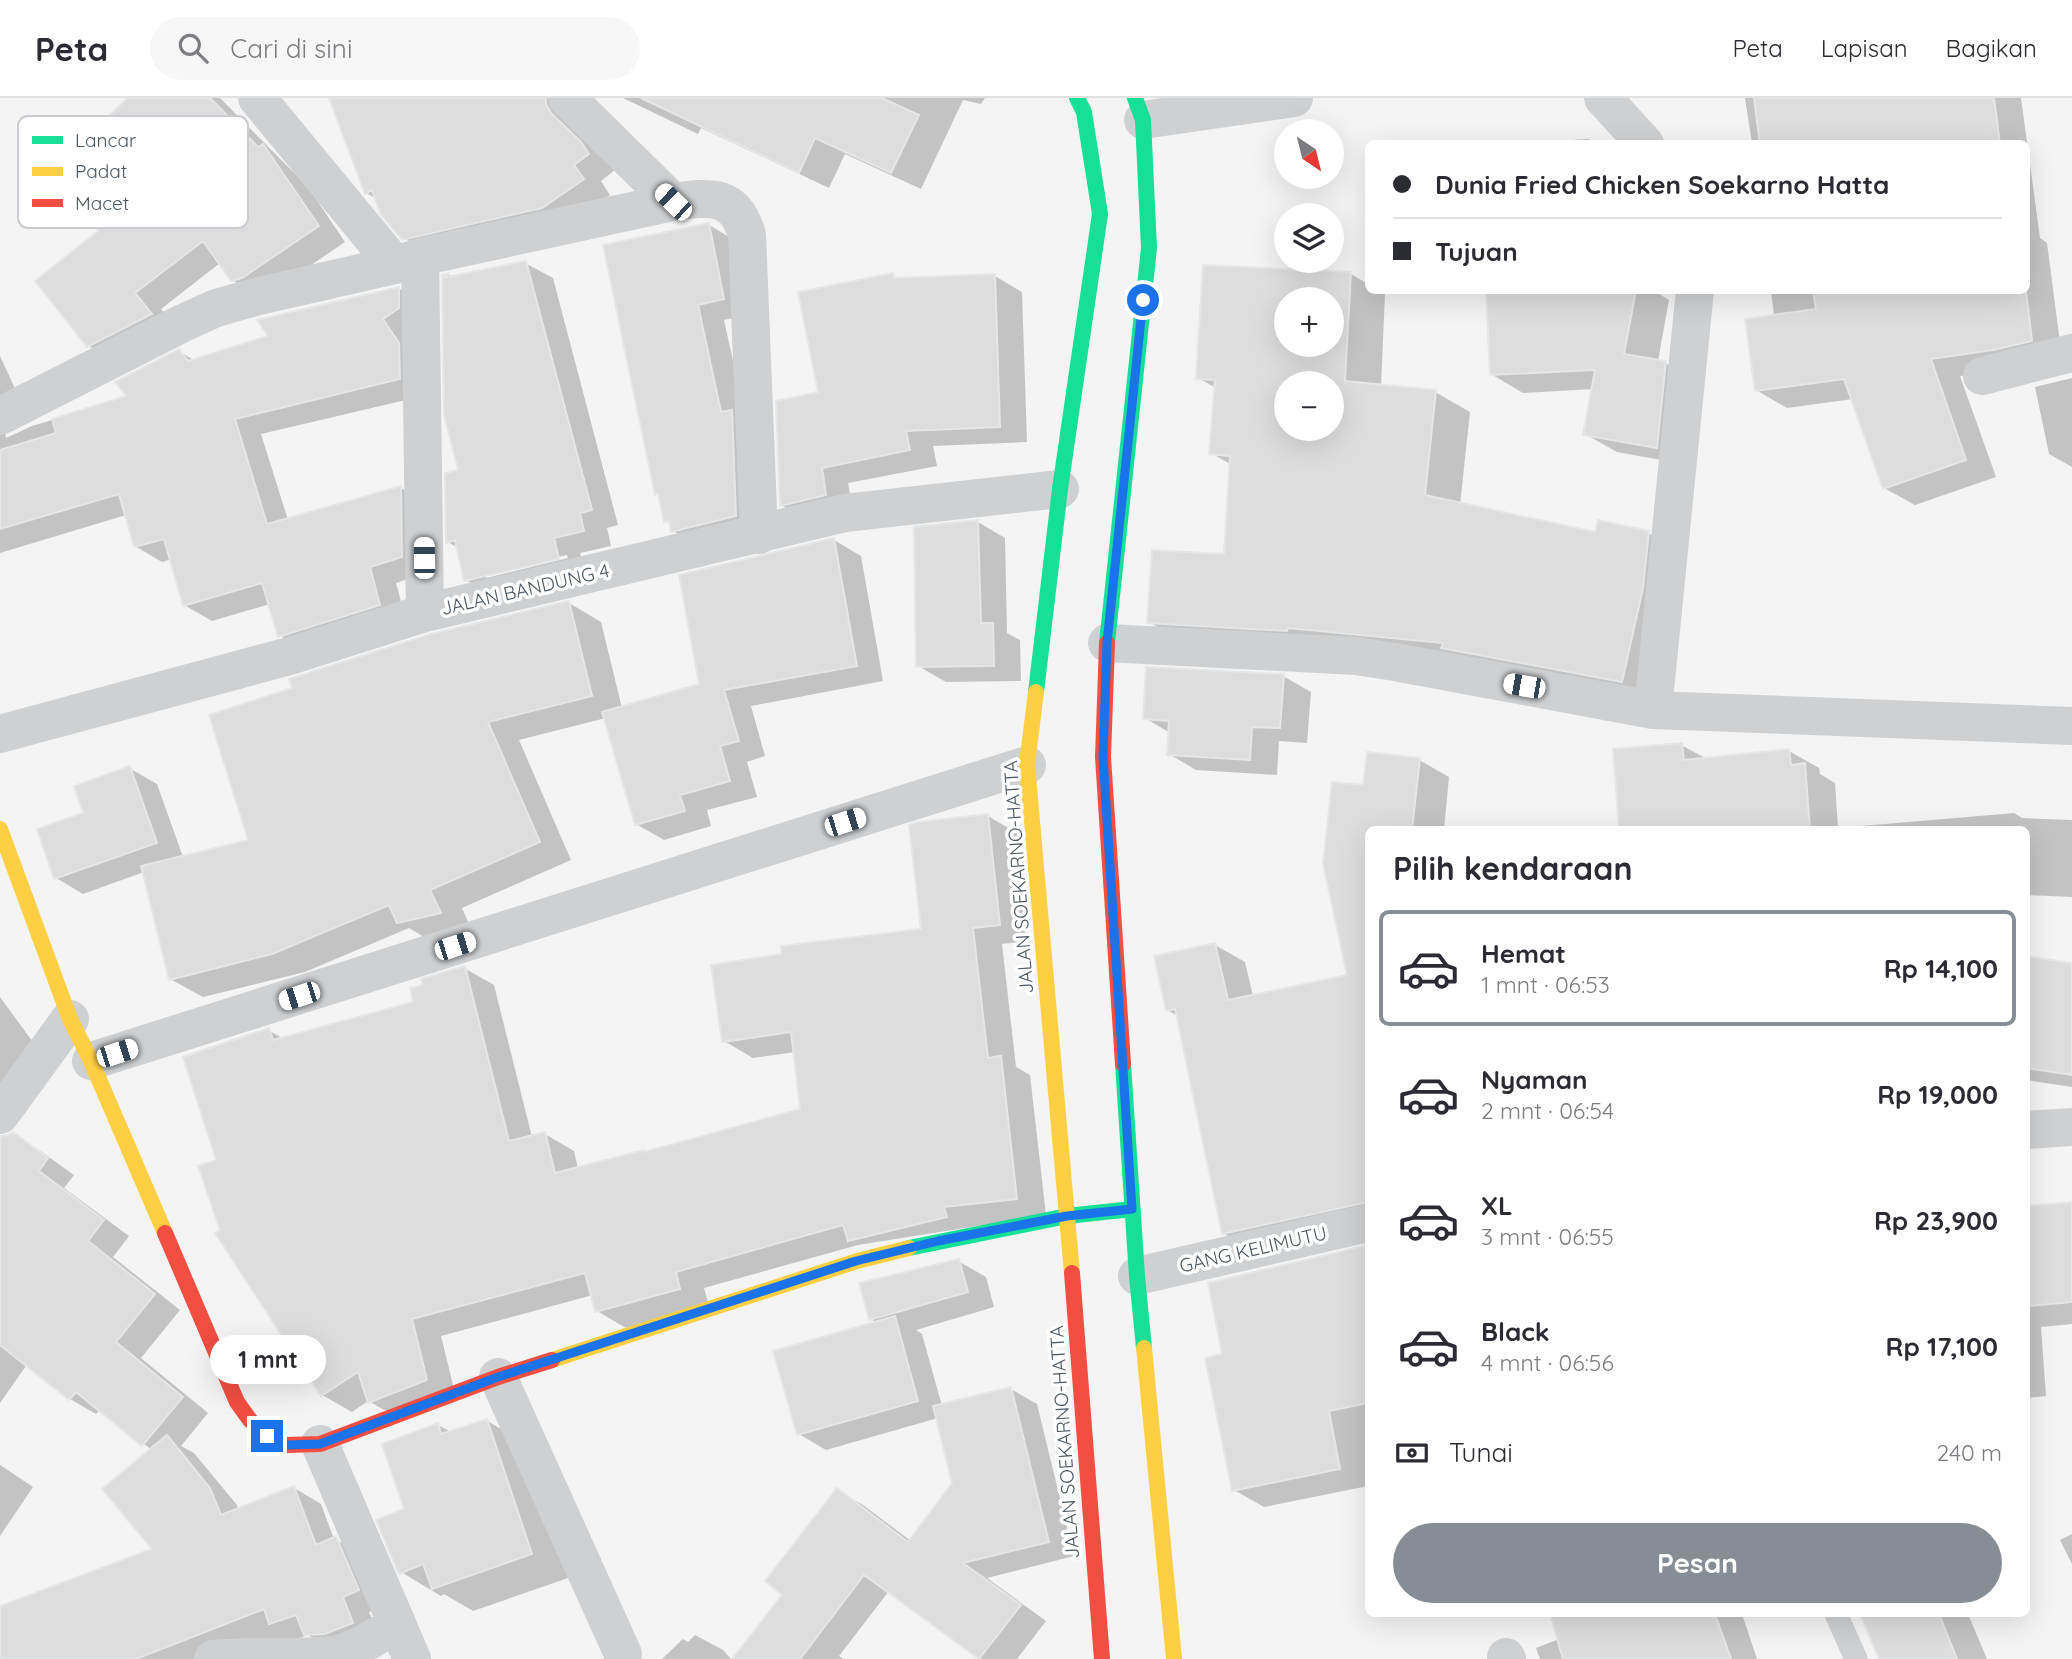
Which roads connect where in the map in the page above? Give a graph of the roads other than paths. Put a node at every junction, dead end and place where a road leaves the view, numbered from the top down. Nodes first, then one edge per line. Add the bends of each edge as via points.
1 (257, 98) edge
2 (567, 98) edge
3 (1077, 98) edge
4 (1294, 98) edge
5 (1603, 98) edge
6 (1139, 109) edge
7 (1641, 140) edge
8 (673, 202) junction
9 (407, 261) junction
10 (1695, 294) edge
11 (2072, 353) edge
12 (1982, 376) dead end
13 (0, 416) edge
14 (1060, 489) junction
15 (759, 534) junction
16 (425, 612) junction
17 (1107, 643) junction
18 (1653, 709) junction
19 (2072, 726) edge
20 (0, 734) edge
21 (1027, 765) junction
22 (0, 830) edge
23 (70, 1019) junction
24 (91, 1062) junction
25 (0, 1115) edge
26 (2072, 1127) edge
27 (2030, 1130) edge
28 (1132, 1209) junction
29 (1067, 1216) junction
30 (1365, 1224) edge
31 (1137, 1276) junction
32 (498, 1377) junction
33 (320, 1444) junction
34 (1837, 1617) edge
35 (397, 1623) junction
36 (623, 1654) dead end
37 (213, 1659) edge
38 (412, 1659) edge
39 (1102, 1659) edge
40 (1174, 1659) edge
41 (1856, 1659) edge

1 - 9 street
2 - 8 street
3 - 14 main road, JALAN SOEKARNO-HATTA via 1084,112 1100,214
4 - 6 street
5 - 7 street
6 - 17 main road via 1149,248
8 - 9 street
8 - 15 street via 720,201 733,207 747,235
9 - 13 street via 216,307
9 - 16 street
10 - 18 street
11 - 12 street
14 - 15 street, JALAN BANDUNG 4 via 845,513
14 - 21 main road, JALAN SOEKARNO-HATTA
15 - 16 street, JALAN BANDUNG 4
16 - 20 street, JALAN BANDUNG 4 via 293,654
17 - 18 street via 1356,656
17 - 28 main road via 1103,757
18 - 19 street
21 - 24 street
21 - 29 main road, JALAN SOEKARNO-HATTA
22 - 23 main road
23 - 24 main road
23 - 25 street
24 - 33 main road via 237,1402 267,1436 286,1445
26 - 27 street
28 - 29 main road
28 - 31 main road
29 - 32 main road via 856,1261
29 - 39 main road, JALAN SOEKARNO-HATTA
30 - 31 street, GANG KELIMUTU
31 - 40 main road
32 - 33 main road
32 - 36 street
33 - 35 street
34 - 41 lane
35 - 37 street via 365,1644 335,1655
35 - 38 street

